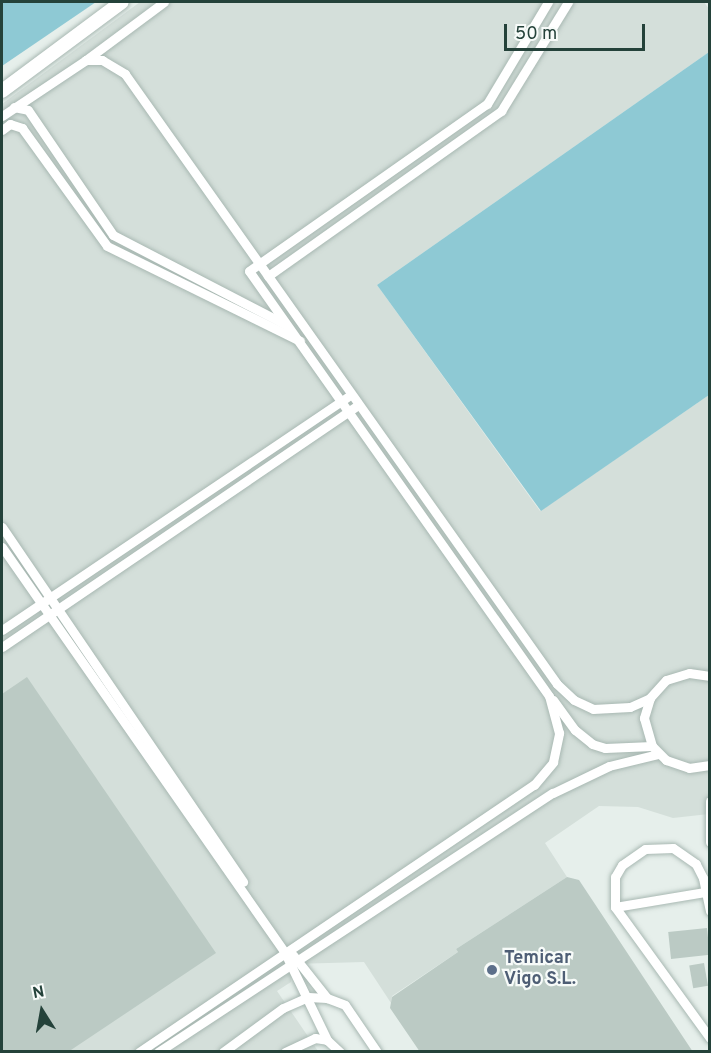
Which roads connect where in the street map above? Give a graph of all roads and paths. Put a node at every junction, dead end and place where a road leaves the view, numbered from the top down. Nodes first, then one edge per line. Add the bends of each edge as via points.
1 (122, 2) edge
2 (164, 2) edge
3 (548, 2) edge
4 (568, 2) edge
5 (86, 60) junction
6 (2, 91) edge
7 (14, 107) junction
8 (2, 116) edge
9 (2, 130) edge
10 (260, 264) junction
11 (268, 276) junction
12 (288, 325) junction
13 (312, 337) junction
14 (302, 342) junction
15 (352, 394) junction
16 (342, 400) junction
17 (359, 404) junction
18 (350, 411) junction
19 (2, 527) edge
20 (2, 547) edge
21 (51, 597) junction
22 (41, 603) junction
23 (58, 608) junction
24 (49, 615) junction
25 (2, 630) edge
26 (2, 647) edge
27 (710, 676) edge
28 (549, 696) junction
29 (650, 698) junction
30 (655, 750) junction
31 (710, 765) edge
32 (710, 801) edge
33 (710, 842) edge
34 (705, 892) junction
35 (615, 907) junction
36 (710, 911) edge
37 (288, 952) junction
38 (294, 961) junction
39 (308, 997) junction
40 (327, 998) junction
41 (710, 1038) edge
42 (327, 1040) junction
43 (306, 1041) junction
44 (138, 1052) edge
45 (158, 1052) edge
46 (223, 1052) edge
47 (285, 1052) edge
48 (301, 1052) edge
49 (340, 1052) edge
50 (377, 1052) edge

1 - 6 street
2 - 5 lane
3 - 10 lane via 487,104
4 - 11 lane via 501,111
5 - 7 lane
5 - 10 lane via 102,60 125,74
7 - 8 lane
7 - 12 lane via 28,110 113,235
9 - 14 lane via 10,124 22,128 107,246
10 - 11 lane
10 - 12 lane via 249,271
11 - 13 lane
12 - 13 lane
12 - 14 lane
13 - 15 lane
14 - 16 lane
15 - 16 lane
15 - 17 lane
16 - 18 lane
16 - 21 lane
17 - 18 lane
17 - 29 lane via 557,684 574,700 593,709 630,707
18 - 23 lane
18 - 28 lane
19 - 21 lane
20 - 22 lane
21 - 22 lane
21 - 23 lane
22 - 24 lane
22 - 25 lane
23 - 24 lane
23 - 37 lane
24 - 26 lane
24 - 37 lane
27 - 29 lane via 677,675
28 - 30 lane via 575,730 592,744
28 - 37 lane via 559,732 553,762 542,778
29 - 30 lane via 644,718
30 - 31 lane via 683,767
30 - 38 lane via 609,766 553,793
32 - 33 lane
34 - 35 lane
34 - 35 lane via 699,871 685,855 673,849 645,849 622,865 615,877
34 - 36 lane
35 - 41 lane
37 - 38 lane
37 - 44 lane
38 - 39 lane
38 - 40 lane
38 - 45 lane
39 - 40 lane
39 - 42 lane
39 - 46 lane via 283,1008
40 - 50 lane via 345,1005
42 - 43 lane
42 - 49 lane
43 - 47 lane
43 - 48 lane

